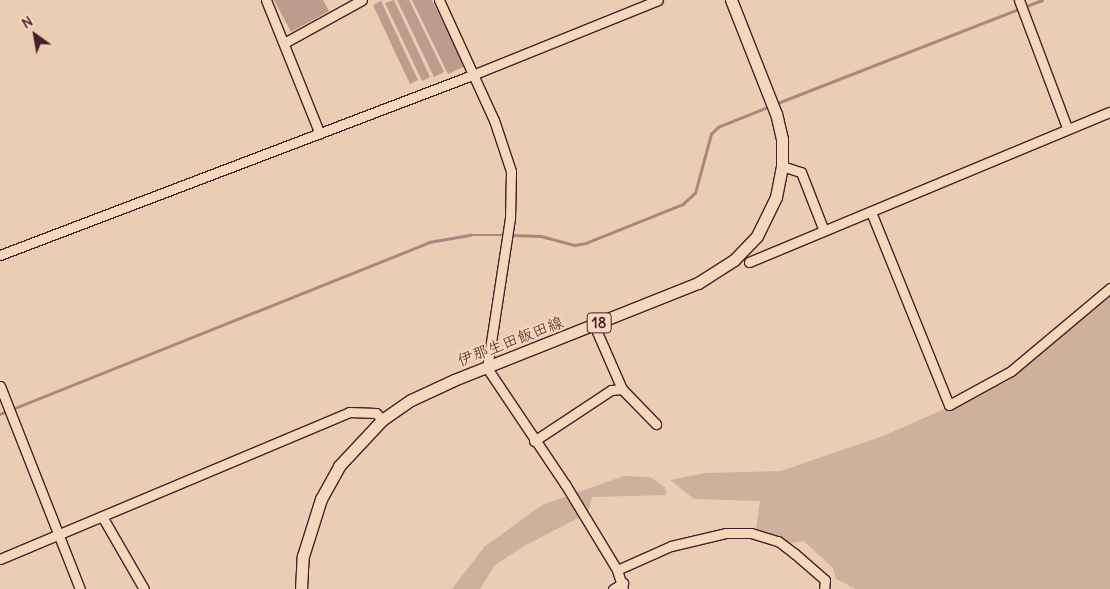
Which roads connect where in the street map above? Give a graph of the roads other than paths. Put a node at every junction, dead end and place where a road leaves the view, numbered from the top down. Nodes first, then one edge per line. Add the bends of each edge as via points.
1 (266, 0) edge
2 (362, 0) edge
3 (439, 0) edge
4 (658, 0) edge
5 (731, 0) edge
6 (1019, 0) edge
7 (284, 43) junction
8 (475, 74) junction
9 (1110, 112) edge
10 (1067, 128) junction
11 (320, 134) junction
12 (782, 166) junction
13 (871, 212) junction
14 (824, 231) junction
15 (0, 255) edge
16 (749, 262) dead end
17 (1110, 288) edge
18 (594, 325) junction
19 (487, 368) junction
20 (0, 386) edge
21 (622, 389) junction
22 (382, 420) junction
23 (656, 424) dead end
24 (534, 441) junction
25 (103, 518) junction
26 (61, 536) junction
27 (0, 560) edge
28 (617, 570) junction
29 (623, 586) edge
30 (80, 589) edge
31 (144, 589) edge
32 (301, 589) edge
33 (613, 589) edge
34 (824, 589) edge

1 - 7 street
2 - 7 street
3 - 8 street
4 - 8 street
5 - 12 main road, 伊那生田飯田線 / 18 via 776,114 782,139
6 - 10 street
7 - 11 street
8 - 11 street
8 - 19 street via 504,145 512,193
9 - 10 street
10 - 13 street
11 - 15 street
12 - 14 street via 801,172
12 - 18 main road, 伊那生田飯田線 / 18 via 776,197 766,222 734,260 698,283
13 - 14 street
13 - 17 street via 949,405 1011,371
14 - 16 street
18 - 19 main road, 伊那生田飯田線 / 18
18 - 21 street
19 - 22 main road, 伊那生田飯田線 / 18 via 410,400
19 - 24 street
20 - 26 street
21 - 23 street
21 - 24 street via 611,390
22 - 25 street via 370,412 349,412
22 - 32 main road, 伊那生田飯田線 / 18 via 353,448 324,492 308,535
24 - 28 street via 565,484
25 - 26 street
25 - 31 street
26 - 27 street
26 - 30 street
28 - 29 street
28 - 34 street via 671,546 726,533 751,533 778,540 794,552 825,580
29 - 33 street

